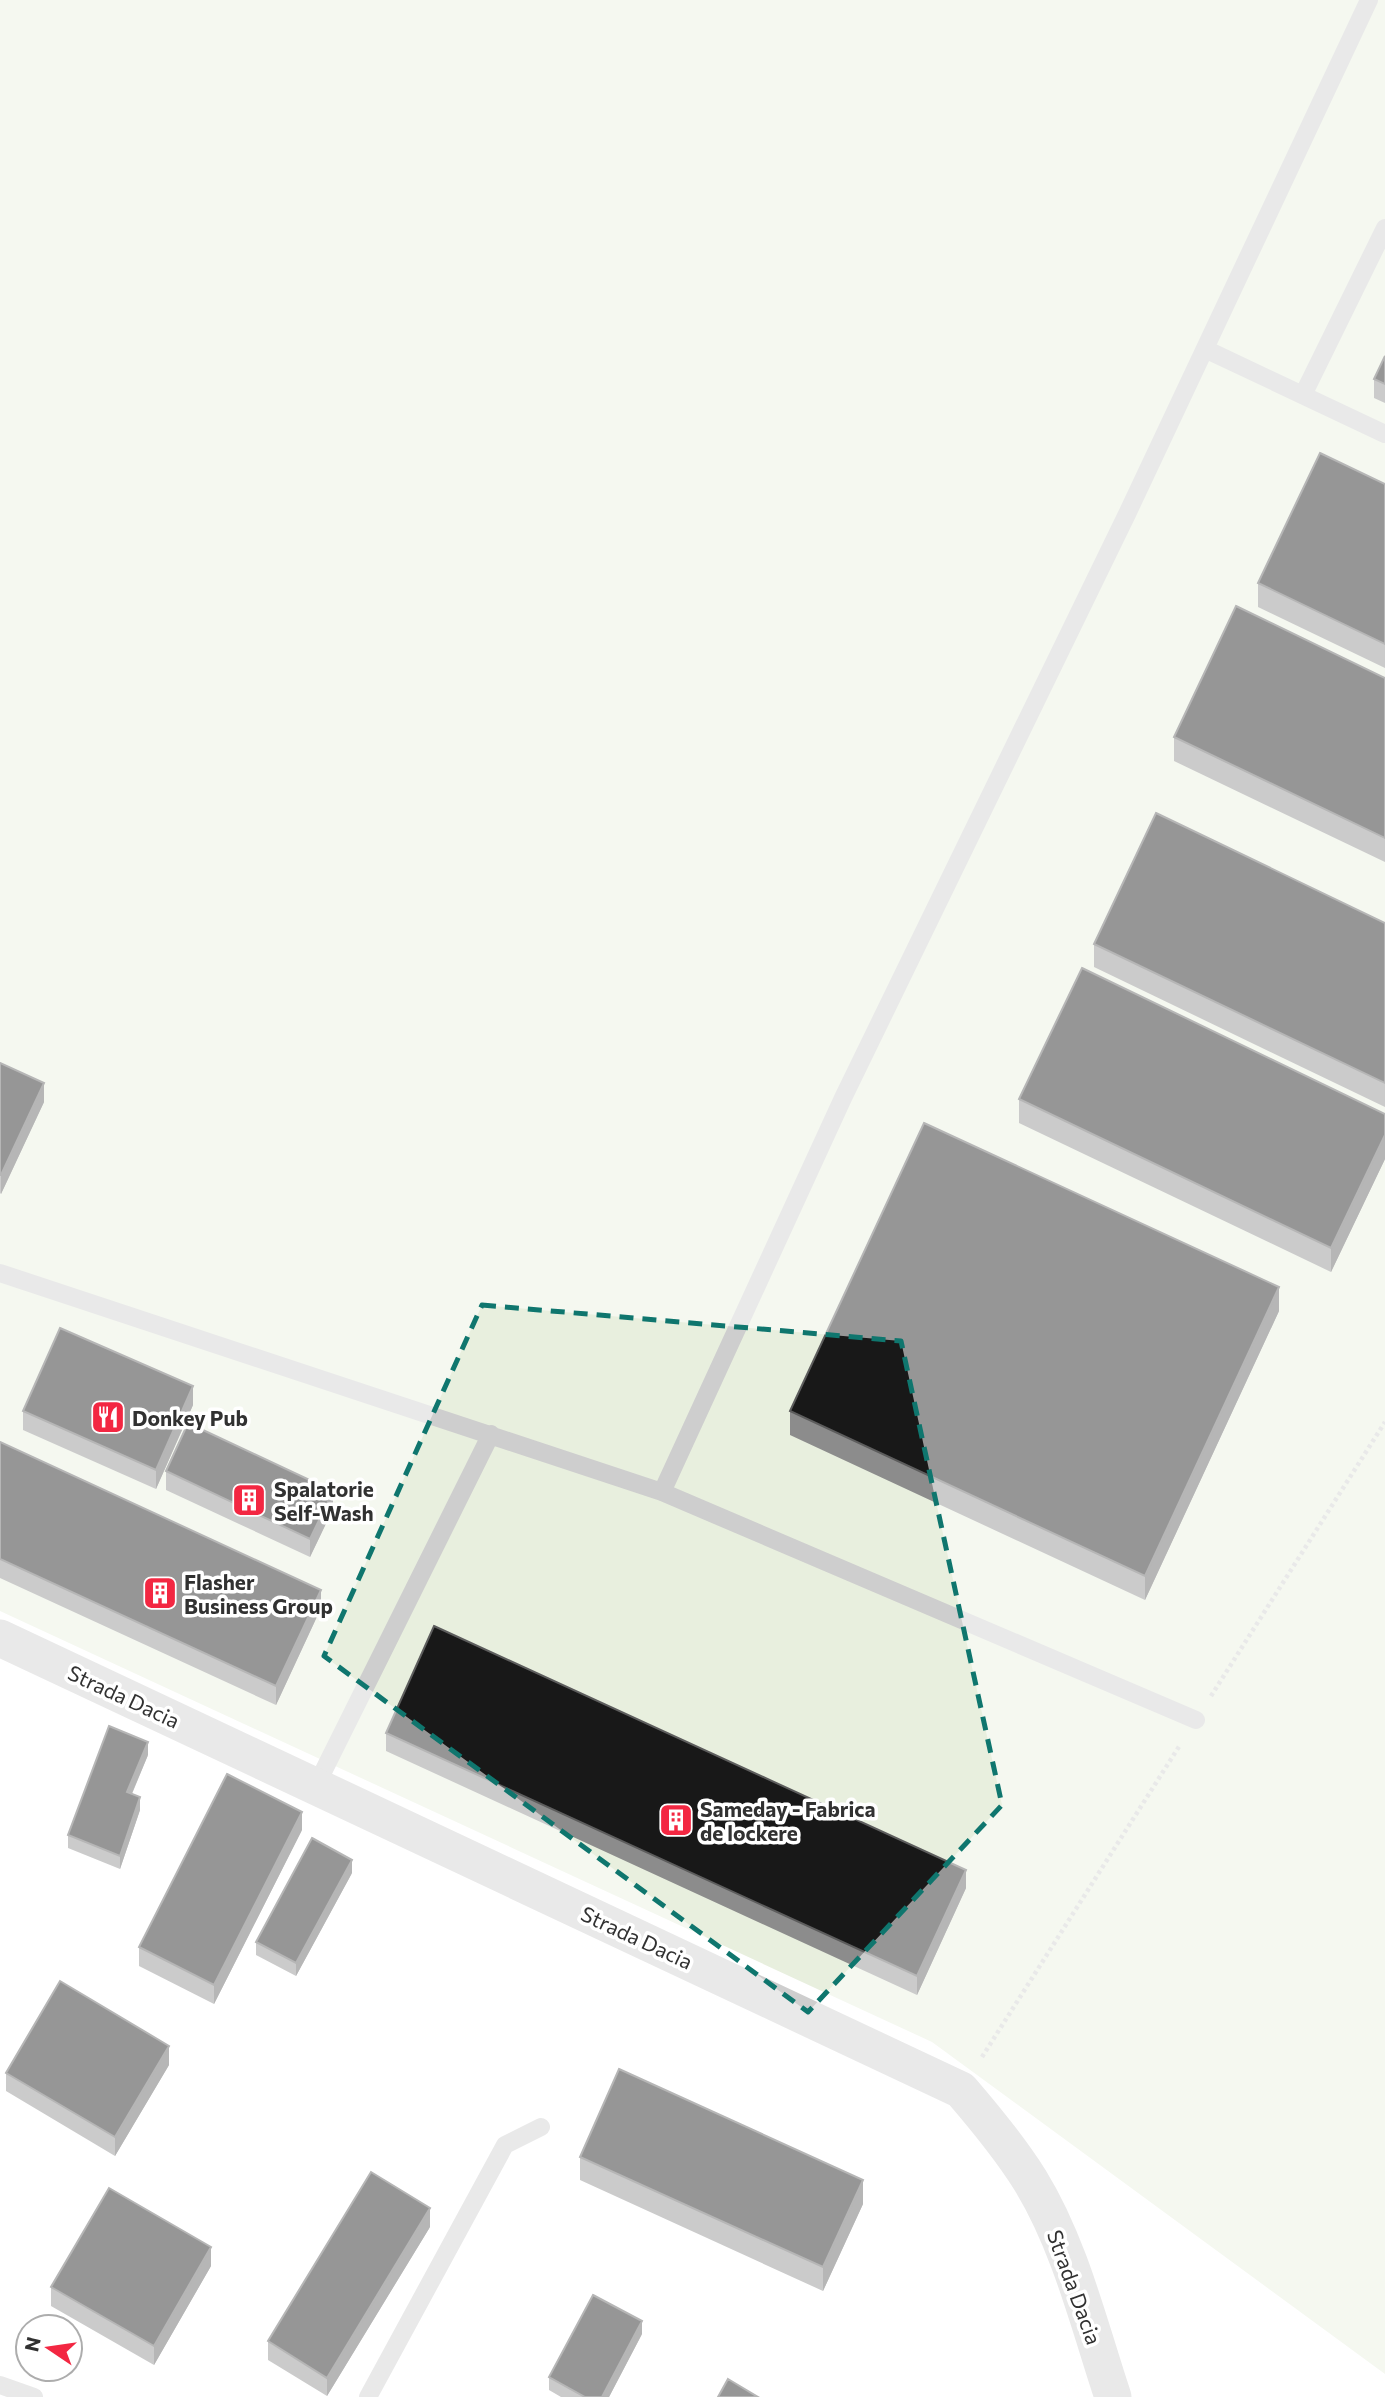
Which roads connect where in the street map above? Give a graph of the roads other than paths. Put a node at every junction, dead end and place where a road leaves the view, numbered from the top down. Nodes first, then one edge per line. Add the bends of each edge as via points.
1 (1369, 0) edge
2 (1385, 228) edge
3 (1205, 349) junction
4 (1303, 395) junction
5 (1385, 434) edge
6 (0, 1273) edge
7 (491, 1434) junction
8 (662, 1492) junction
9 (0, 1637) edge
10 (1196, 1720) road end
11 (316, 1786) junction
12 (541, 2127) dead end
13 (0, 2385) edge
14 (34, 2397) edge
15 (368, 2397) edge
16 (1113, 2397) edge

1 - 3 lane
2 - 4 lane
3 - 4 lane
3 - 8 lane via 843,1098
4 - 5 lane
6 - 7 lane
7 - 8 lane
7 - 11 lane
8 - 10 lane
9 - 11 street, Strada Dacia
11 - 16 street, Strada Dacia via 961,2090 999,2134 1042,2204 1058,2237
12 - 15 lane via 505,2145
13 - 14 lane

